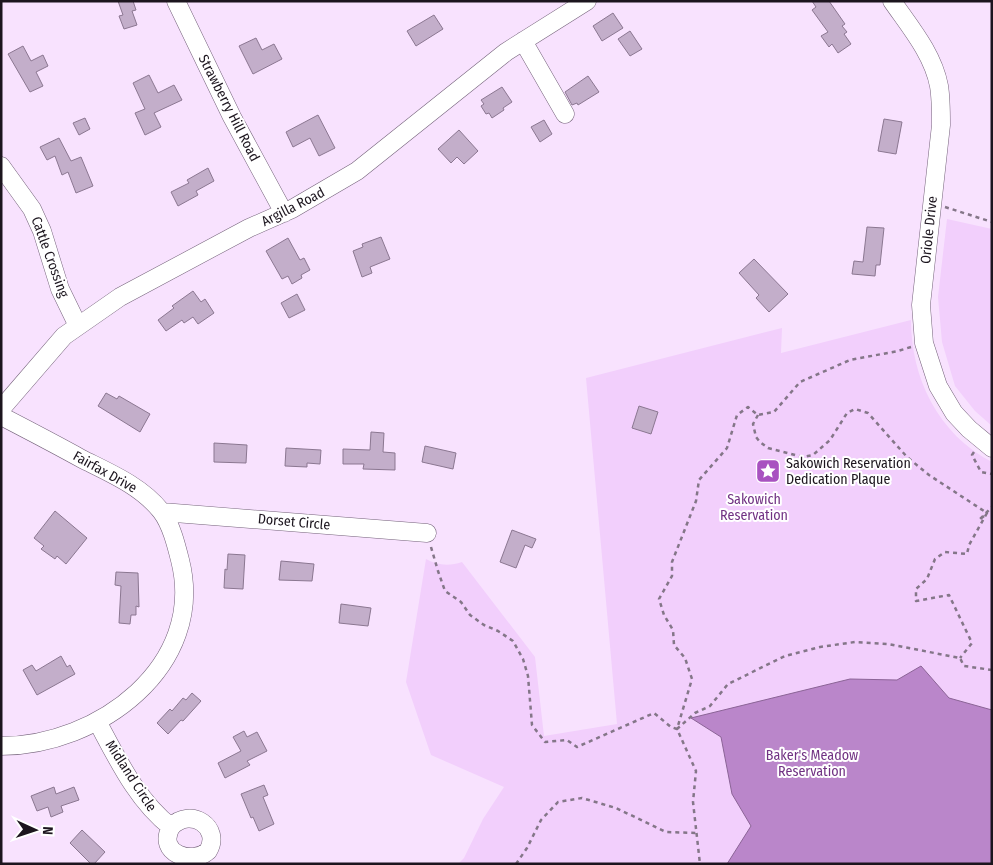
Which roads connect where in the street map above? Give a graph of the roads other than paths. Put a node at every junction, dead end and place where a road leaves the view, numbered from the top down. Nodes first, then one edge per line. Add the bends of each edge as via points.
1 (176, 1) edge
2 (587, 1) edge
3 (892, 1) edge
4 (523, 41) junction
5 (565, 114) dead end
6 (1, 166) edge
7 (284, 213) junction
8 (78, 326) junction
9 (1, 409) edge
10 (1, 416) edge
11 (987, 444) edge
12 (162, 512) junction
13 (427, 533) road end
14 (97, 721) junction
15 (1, 746) edge
16 (171, 827) dead end

1 - 7 street, Strawberry Hill Road via 232,117
2 - 4 street, Argilla Road
3 - 11 street, Oriole Drive via 925,50 939,84 941,124 921,305 924,343 928,360 954,413
4 - 5 street
4 - 7 street, Argilla Road via 357,171
6 - 8 street, Cattle Crossing via 32,209 60,289
7 - 8 street, Argilla Road via 249,228 120,297
8 - 9 street, Argilla Road via 64,336
10 - 12 street, Fairfax Drive via 120,478 149,498
12 - 13 street, Dorset Circle
12 - 14 street, Fairfax Drive via 182,567 185,586 182,620 170,649 152,676 119,709
14 - 15 street, Fairfax Drive via 44,740
14 - 16 street, Midland Circle via 139,793 151,810

